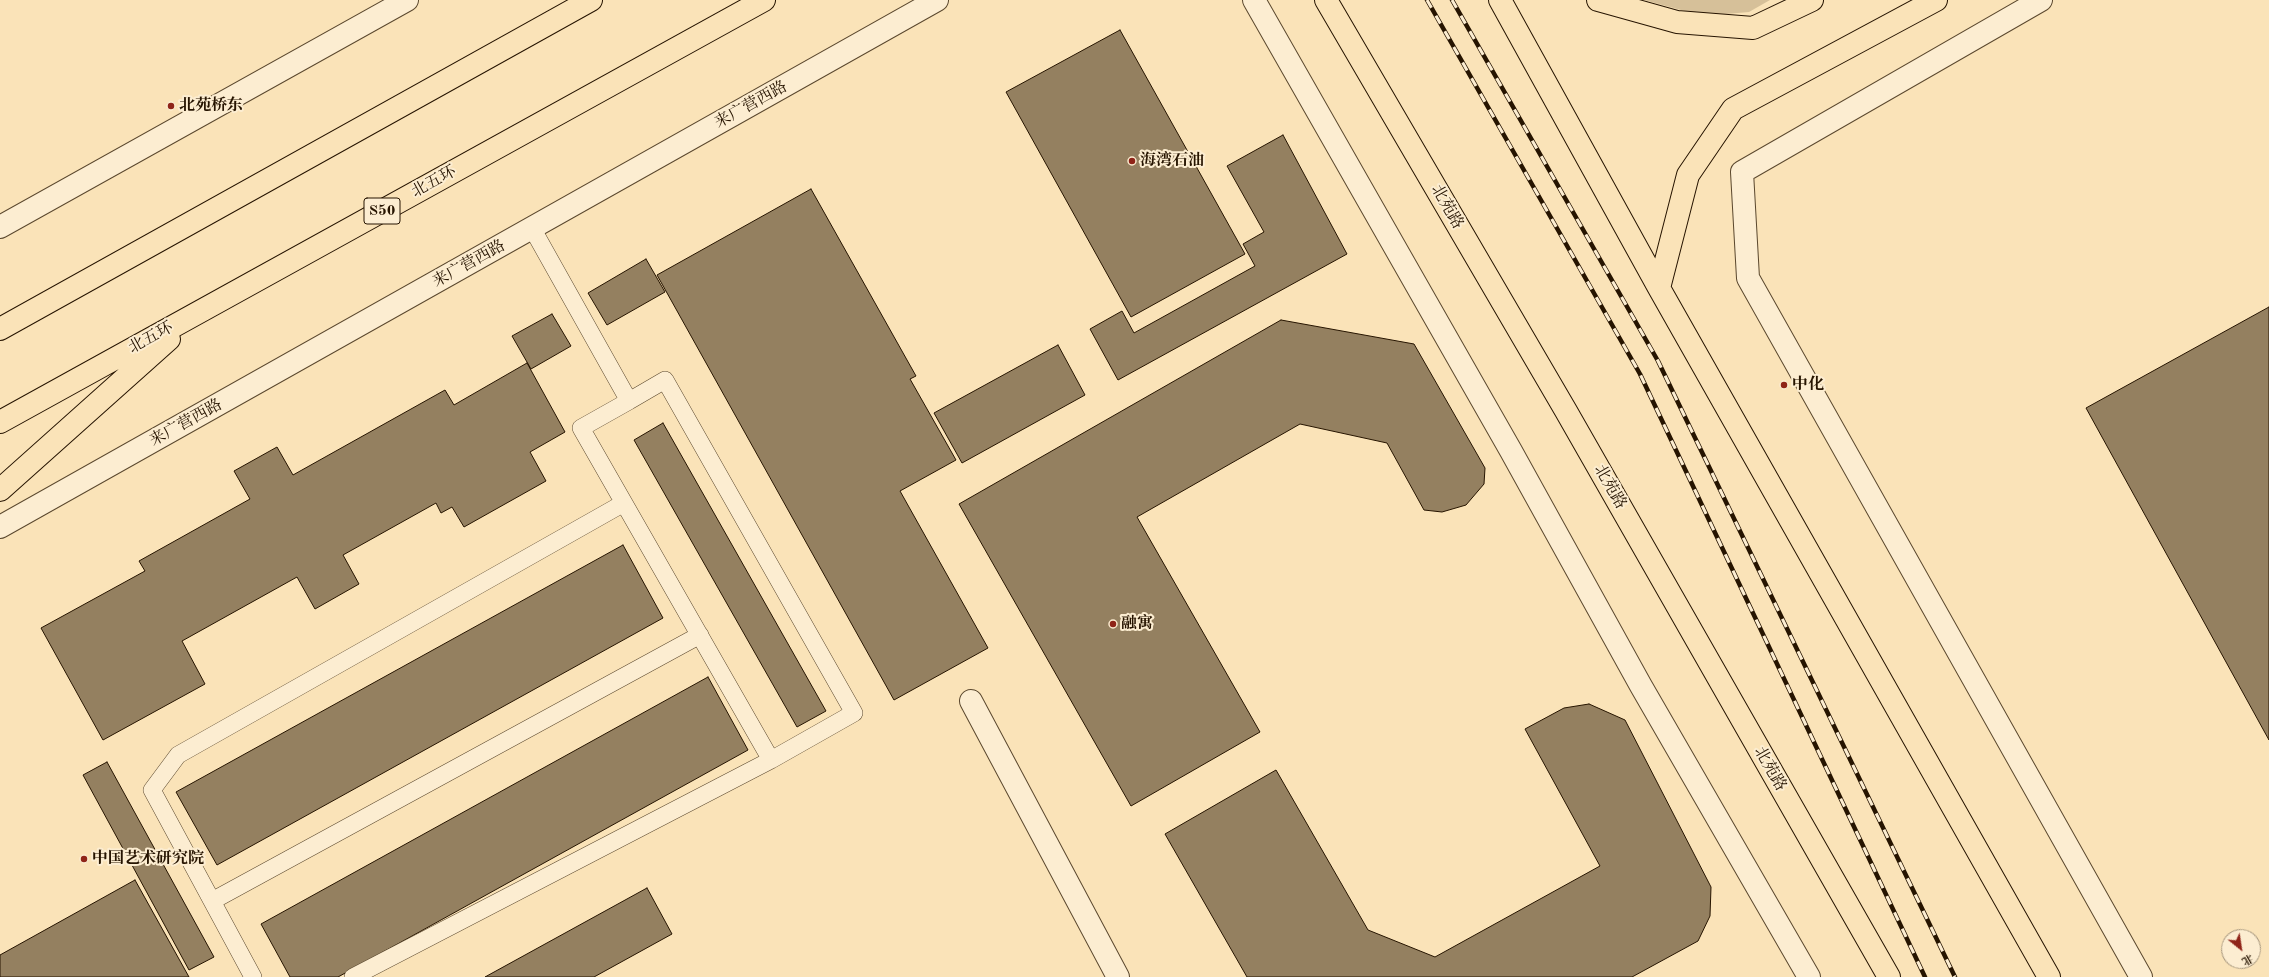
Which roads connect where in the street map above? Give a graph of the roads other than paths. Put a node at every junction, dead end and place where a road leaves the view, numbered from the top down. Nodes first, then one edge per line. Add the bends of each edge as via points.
1 (407, 0) edge
2 (764, 0) edge
3 (937, 0) edge
4 (1254, 0) edge
5 (1326, 0) edge
6 (1500, 0) edge
7 (1598, 0) edge
8 (1812, 0) edge
9 (1936, 0) edge
10 (2041, 0) edge
11 (590, 1) edge
12 (385, 5) edge
13 (0, 227) edge
14 (532, 228) junction
15 (1659, 288) junction
16 (200, 311) junction
17 (0, 330) edge
18 (629, 401) junction
19 (0, 422) edge
20 (0, 490) edge
21 (624, 503) junction
22 (0, 527) edge
23 (700, 635) junction
24 (971, 701) dead end
25 (771, 760) junction
26 (212, 901) junction
27 (253, 977) edge
28 (353, 977) edge
29 (1118, 977) edge
30 (1809, 977) edge
31 (1889, 977) edge
32 (2049, 977) edge
33 (2141, 977) edge

1 - 12 street
2 - 16 main road, 北五环 / S50
3 - 14 street, 来广营西路
4 - 30 street via 1511,451 1641,686
5 - 31 main road, 北苑路 via 1566,411
6 - 15 main road
7 - 8 main road via 1677,22 1753,28
9 - 15 main road via 1733,109 1688,175
10 - 33 street via 1742,172 1748,278
11 - 17 main road
12 - 13 street
14 - 18 lane
14 - 22 street, 来广营西路
15 - 32 main road
16 - 19 main road, 北五环 / S50
16 - 20 main road
18 - 21 lane via 581,428
18 - 25 lane via 664,380 854,713
21 - 23 lane
21 - 26 lane via 178,755 152,790
23 - 25 lane
23 - 26 lane
24 - 29 street
25 - 28 lane
26 - 27 lane

